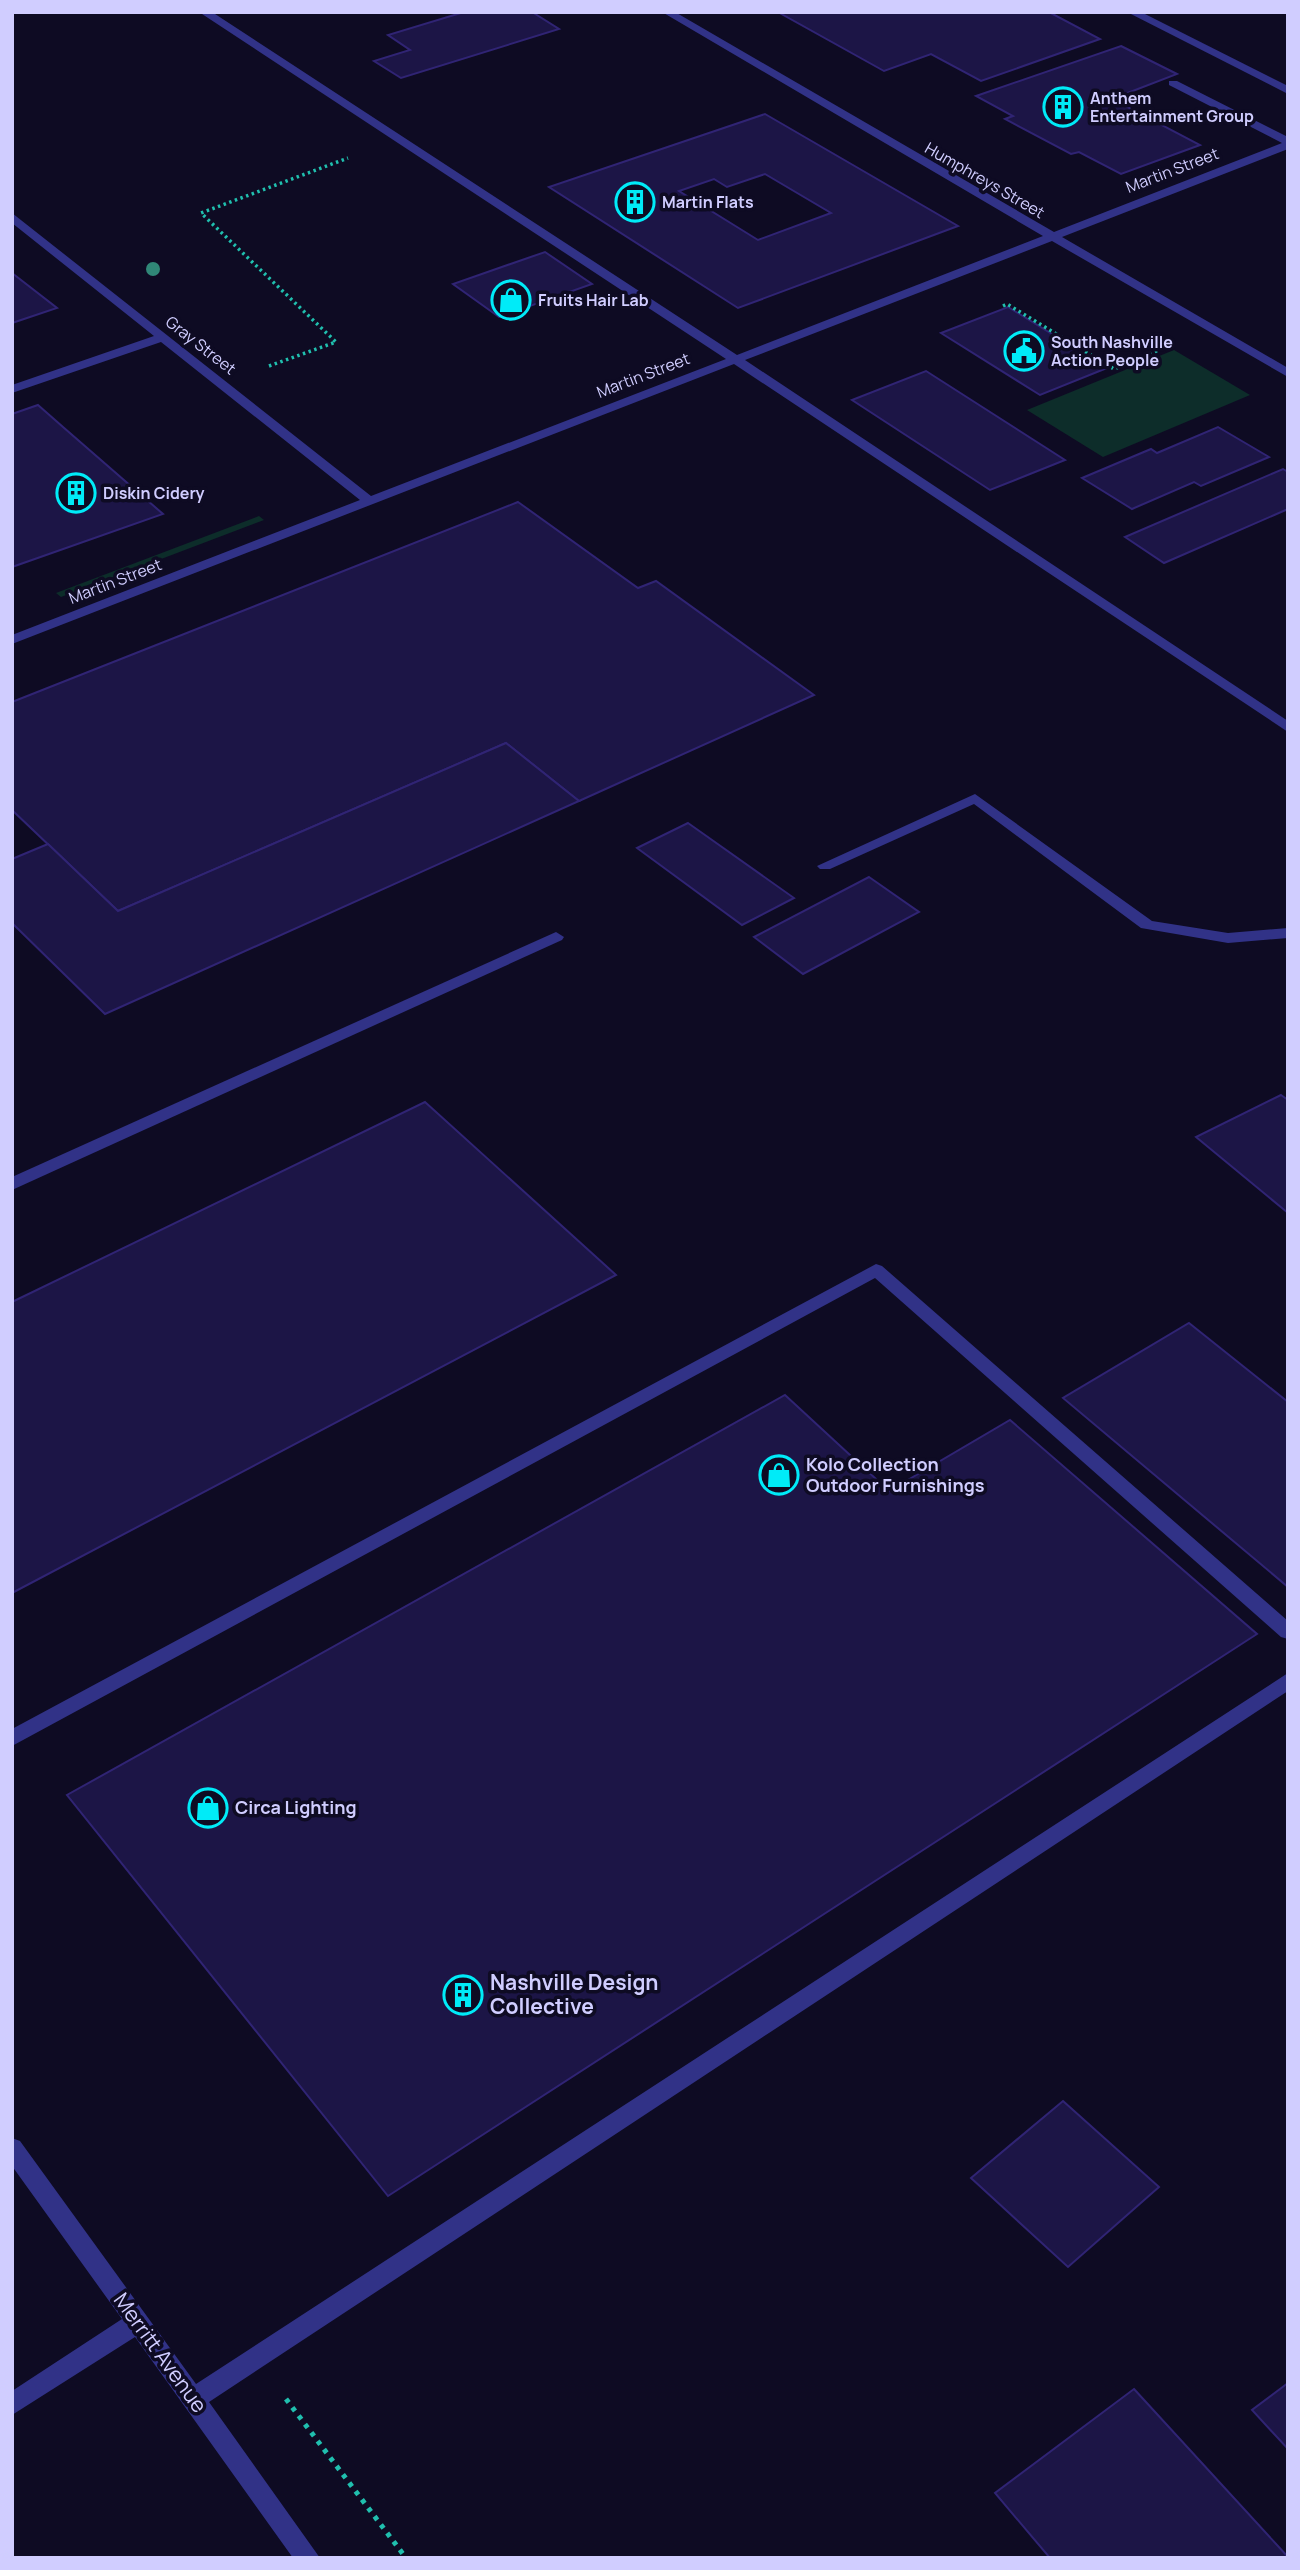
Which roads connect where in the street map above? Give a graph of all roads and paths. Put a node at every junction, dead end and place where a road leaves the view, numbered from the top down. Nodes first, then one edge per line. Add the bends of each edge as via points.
1 (204, 12) edge
2 (667, 12) edge
3 (1132, 12) edge
4 (1173, 83) dead end
5 (1288, 91) edge
6 (398, 140) junction
7 (1288, 143) edge
8 (12, 217) edge
9 (1050, 236) junction
10 (995, 309) dead end
11 (162, 337) junction
12 (1166, 348) dead end
13 (734, 359) junction
14 (1288, 373) edge
15 (221, 383) junction
16 (12, 389) edge
17 (369, 501) junction
18 (12, 640) edge
19 (1288, 727) edge
20 (825, 866) dead end
21 (1288, 933) edge
22 (556, 937) dead end
23 (12, 1184) edge
24 (1288, 1632) edge
25 (1288, 1681) edge
26 (12, 1738) edge
27 (12, 2148) edge
28 (138, 2322) junction
29 (256, 2358) junction
30 (193, 2399) junction
31 (12, 2404) edge
32 (308, 2558) edge
33 (406, 2558) edge

1 - 6 street
2 - 9 street, Humphreys Street
3 - 5 street
4 - 7 street
6 - 13 street
6 - 15 path via 201,214 336,342
7 - 9 street, Martin Street
8 - 11 street, Gray Street
9 - 13 street, Martin Street
9 - 14 street, Humphreys Street
10 - 12 path via 1007,304 1114,369
11 - 15 street, Gray Street
11 - 16 street
13 - 17 street, Martin Street
13 - 19 street
15 - 17 street, Gray Street
17 - 18 street, Martin Street
20 - 21 street via 975,798 1147,925 1228,938
22 - 23 street
24 - 26 street via 876,1270
25 - 29 street
27 - 28 street, Merritt Avenue
28 - 30 street, Merritt Avenue
28 - 31 street
29 - 30 street
29 - 33 path
30 - 32 street, Merritt Avenue

